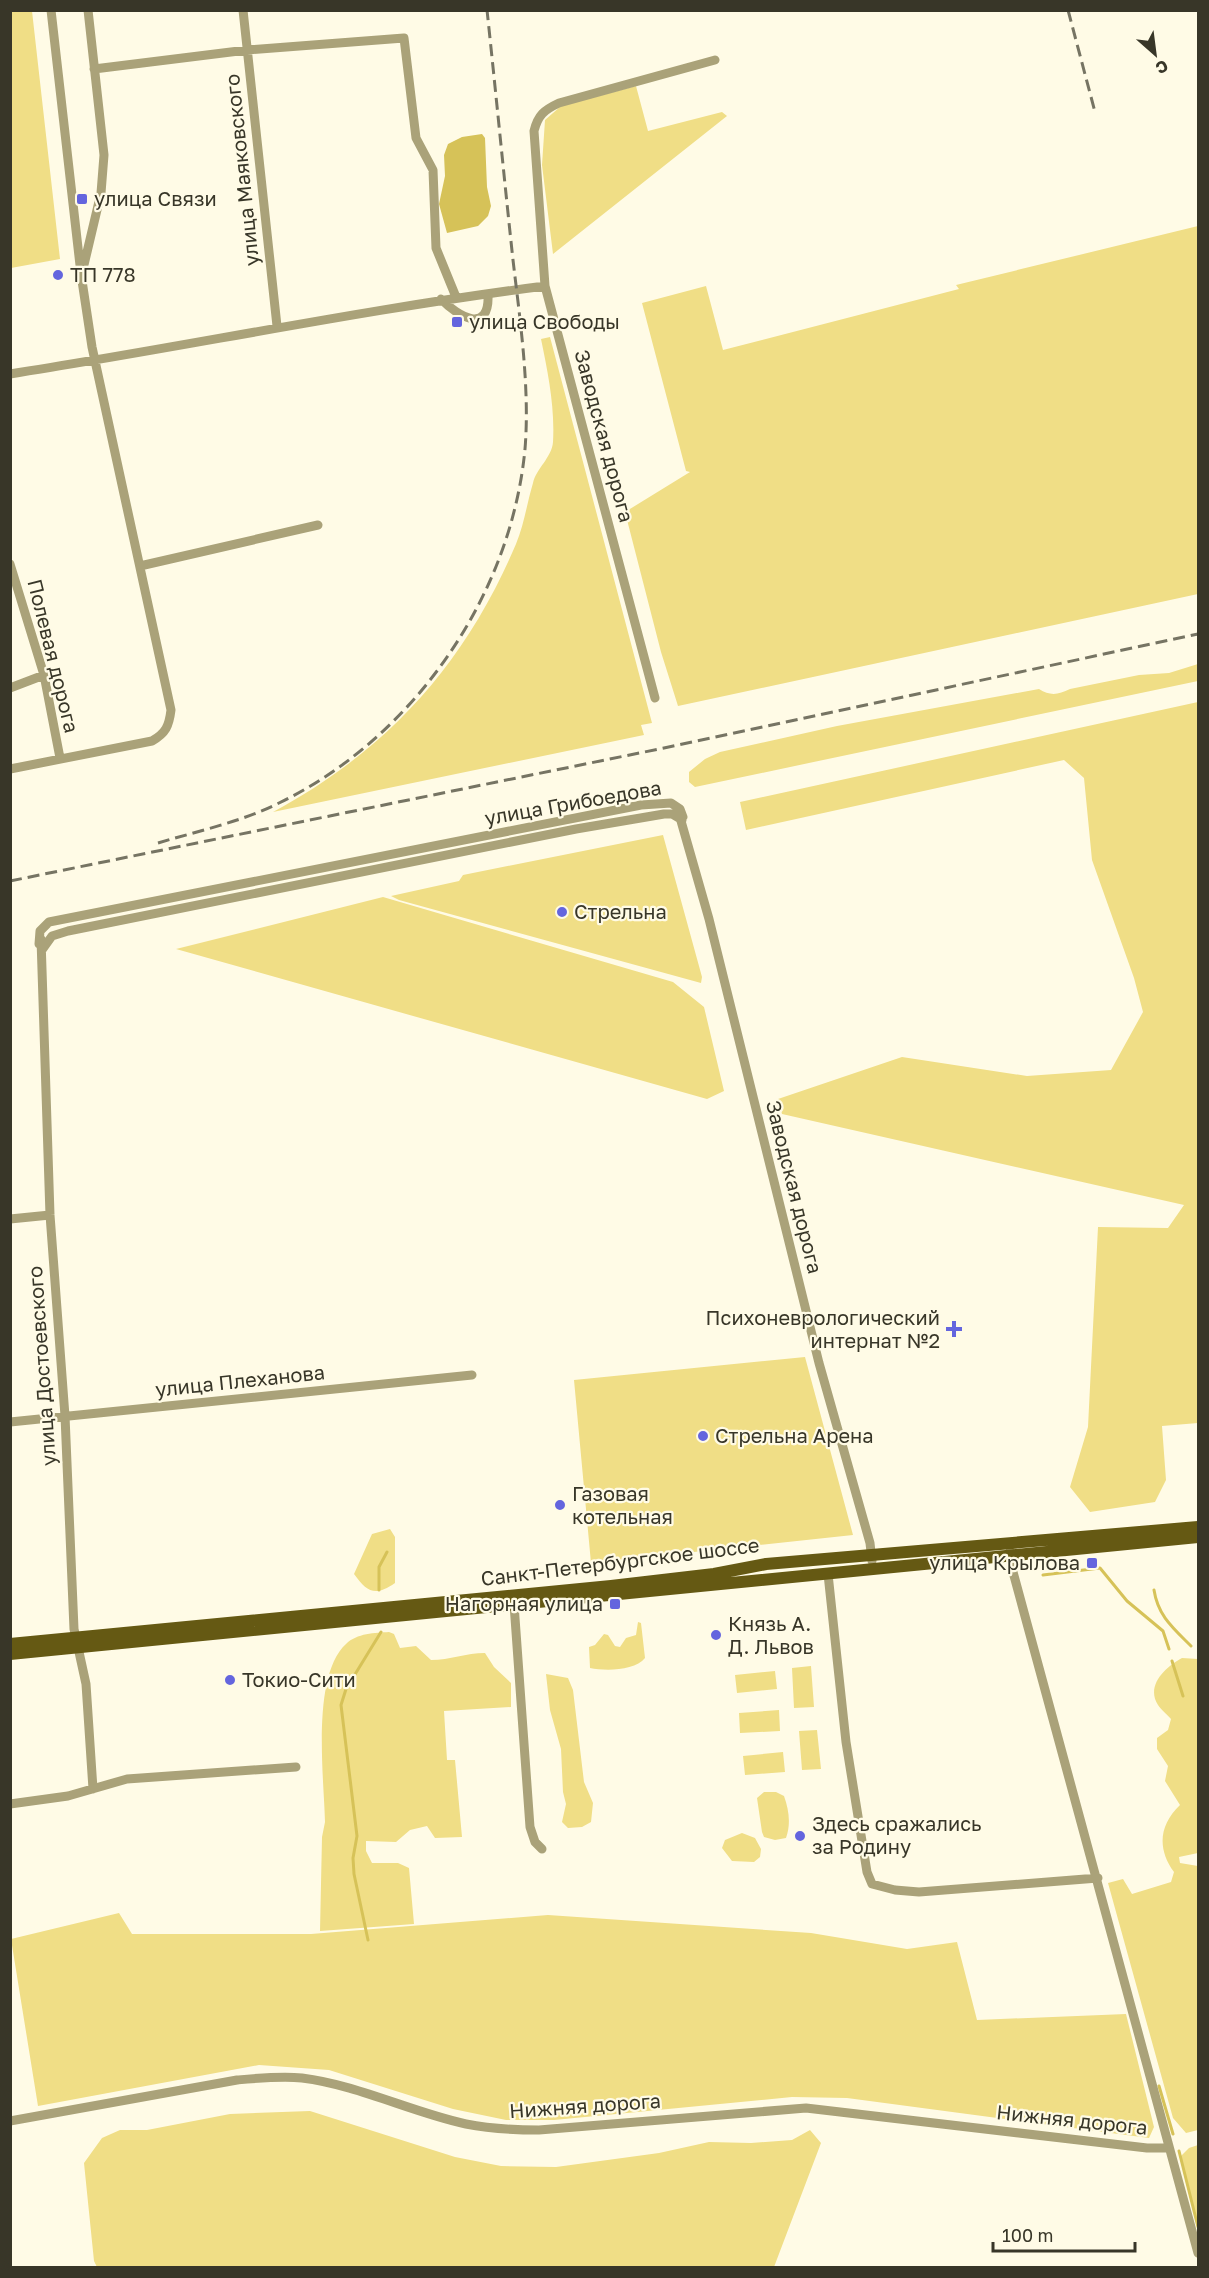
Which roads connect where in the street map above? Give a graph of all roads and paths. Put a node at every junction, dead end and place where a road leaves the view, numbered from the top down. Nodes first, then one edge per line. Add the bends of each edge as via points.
1 (51, 10) edge
2 (87, 10) edge
3 (243, 10) edge
4 (247, 50) junction
5 (715, 60) dead end
6 (94, 69) junction
7 (81, 274) junction
8 (544, 286) junction
9 (488, 294) junction
10 (456, 297) junction
11 (441, 300) junction
12 (277, 326) junction
13 (96, 361) junction
14 (10, 374) edge
15 (318, 525) dead end
16 (10, 564) edge
17 (140, 566) junction
18 (44, 675) junction
19 (10, 688) edge
20 (655, 698) dead end
21 (60, 758) junction
22 (10, 769) edge
23 (682, 818) joint
24 (41, 939) dead end
25 (41, 954) junction
26 (50, 1215) junction
27 (10, 1219) edge
28 (472, 1375) dead end
29 (65, 1416) junction
30 (10, 1422) edge
31 (1198, 1527) edge
32 (1198, 1537) edge
33 (1009, 1543) junction
34 (871, 1555) junction
35 (1010, 1557) junction
36 (873, 1570) junction
37 (828, 1574) junction
38 (514, 1604) junction
39 (78, 1642) junction
40 (10, 1644) edge
41 (10, 1654) edge
42 (296, 1767) dead end
43 (93, 1789) junction
44 (10, 1804) edge
45 (542, 1849) dead end
46 (1098, 1878) junction
47 (10, 2121) edge
48 (1169, 2148) junction
49 (1198, 2253) edge

1 - 7 street
2 - 6 street
3 - 4 street, улица Маяковского
4 - 6 street
4 - 10 street via 404,38 416,138 433,170 436,248
4 - 12 street, улица Маяковского
5 - 8 street, Заводская дорога via 559,103 537,118 534,142
6 - 7 street via 104,155 98,213
7 - 13 street
8 - 9 street
8 - 20 street, Заводская дорога
9 - 10 street
9 - 11 street via 486,309 476,319 460,316
10 - 11 street
11 - 12 street
12 - 13 street
13 - 14 street
13 - 17 street
15 - 17 street
16 - 18 street, Полевая дорога
17 - 21 street via 171,710 170,723 164,734 152,741
18 - 19 street
18 - 21 street, Полевая дорога
21 - 22 street
23 - 25 street, улица Грибоедова via 664,814 576,829 90,927 52,936
23 - 34 street, Заводская дорога
24 - 25 street, улица Достоевского
25 - 26 street, улица Достоевского
26 - 27 street
26 - 29 street, улица Достоевского
28 - 29 street, улица Плеханова
29 - 30 street, улица Плеханова
29 - 39 street, улица Достоевского via 74,1629
31 - 33 main road, Санкт-Петербургское шоссе
32 - 35 main road, Санкт-Петербургское шоссе
33 - 34 main road, Санкт-Петербургское шоссе
33 - 35 street
34 - 36 street, Заводская дорога
34 - 39 main road, Санкт-Петербургское шоссе
35 - 36 main road, Санкт-Петербургское шоссе
35 - 46 street
36 - 37 main road, Санкт-Петербургское шоссе
37 - 38 main road, Санкт-Петербургское шоссе
37 - 46 street via 846,1742 872,1884 920,1892
38 - 39 main road, Санкт-Петербургское шоссе
38 - 45 street via 530,1827
39 - 40 main road, Санкт-Петербургское шоссе
39 - 41 main road, Санкт-Петербургское шоссе
39 - 43 street, улица Достоевского via 86,1684
42 - 43 street via 127,1779
43 - 44 street
46 - 48 street
47 - 48 street, Нижняя дорога via 266,2077 339,2085 465,2124 502,2130 806,2108
48 - 49 street

